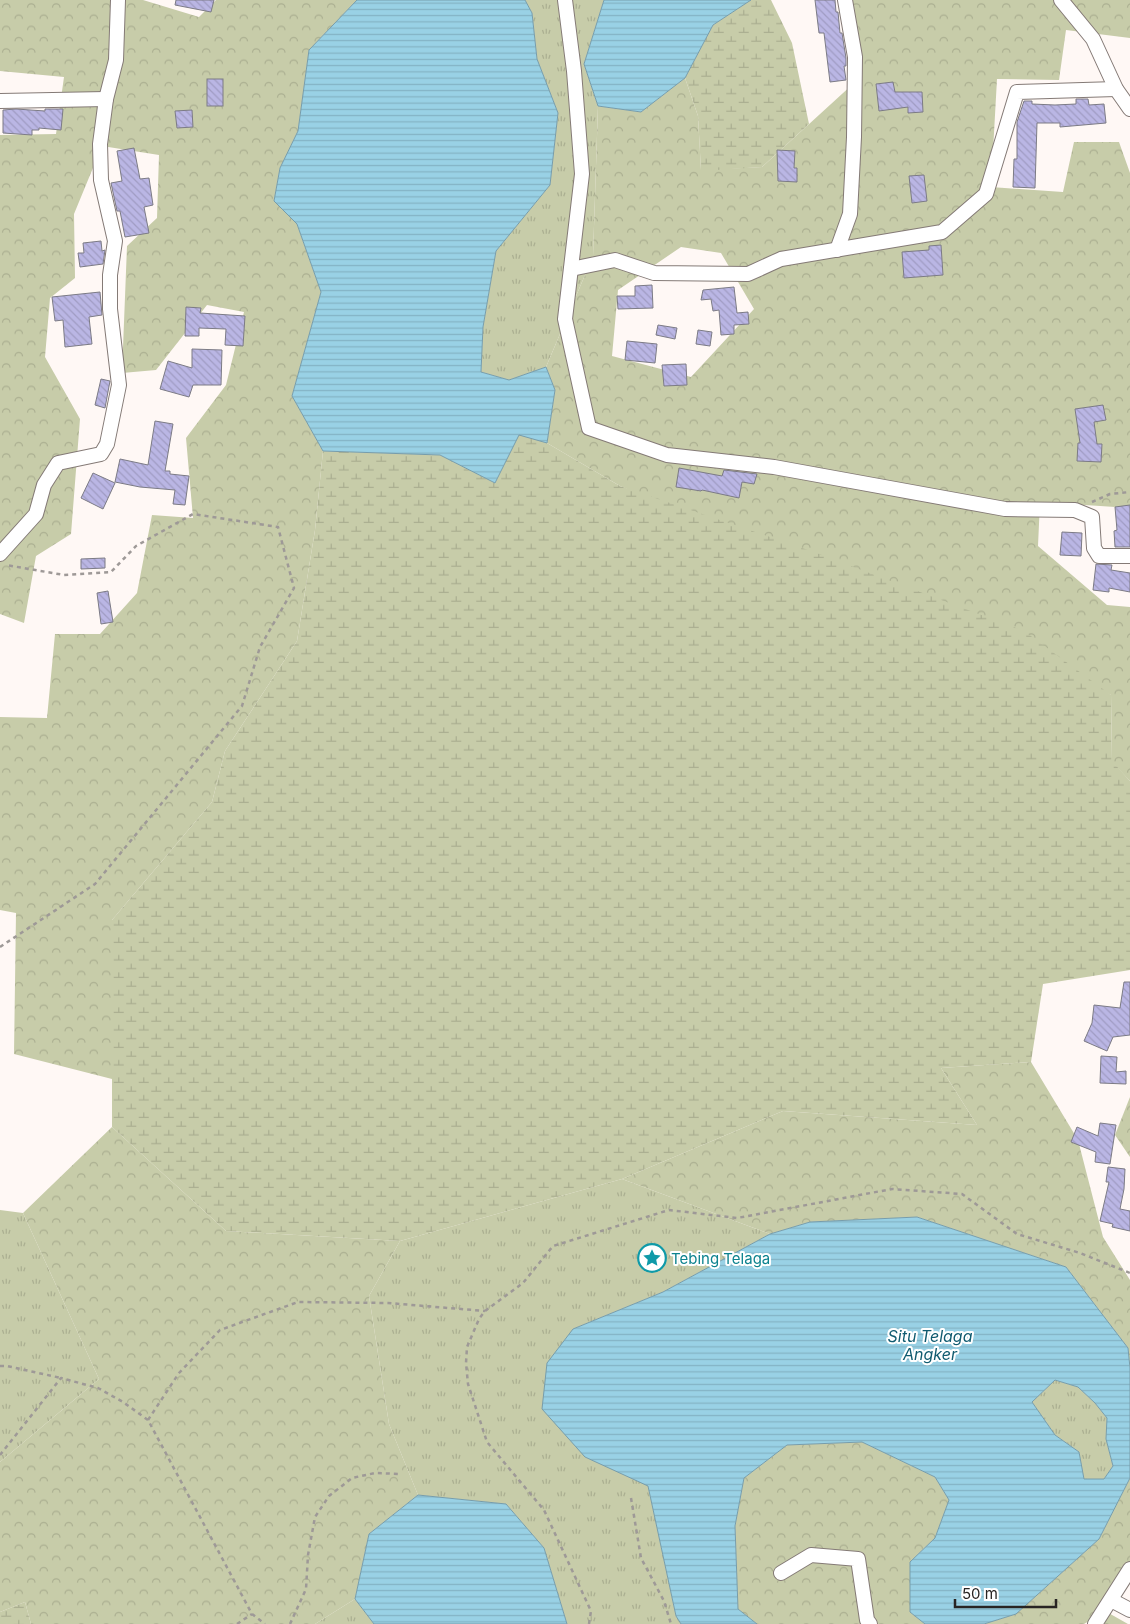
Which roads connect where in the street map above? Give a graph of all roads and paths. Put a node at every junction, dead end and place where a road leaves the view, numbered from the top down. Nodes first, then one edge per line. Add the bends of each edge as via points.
1 (118, 0) edge
2 (565, 0) edge
3 (845, 0) edge
4 (1061, 0) edge
5 (1116, 89) junction
6 (106, 99) junction
7 (0, 101) edge
8 (1130, 109) edge
9 (837, 250) junction
10 (571, 269) junction
11 (1130, 492) edge
12 (1075, 510) junction
13 (0, 554) edge
14 (1130, 556) edge
15 (0, 564) edge
16 (0, 947) edge
17 (1130, 1272) edge
18 (485, 1311) junction
19 (0, 1366) edge
20 (61, 1378) junction
21 (148, 1420) junction
22 (0, 1455) edge
23 (401, 1474) dead end
24 (631, 1498) dead end
25 (1130, 1569) edge
26 (781, 1573) dead end
27 (1111, 1600) junction
28 (1130, 1610) edge
29 (252, 1614) junction
30 (238, 1624) edge
31 (265, 1624) edge
32 (290, 1624) edge
33 (589, 1624) edge
34 (672, 1624) edge
35 (870, 1624) edge
36 (1095, 1624) edge

1 - 6 street via 116,60
2 - 10 street via 582,174
3 - 9 street via 855,57 854,137 850,214
4 - 5 street via 1093,39
5 - 8 street
5 - 9 street via 1017,92 986,194 942,232
6 - 7 street
6 - 13 street via 100,144 101,180 115,240 110,310 119,385 107,444 101,454 58,463 44,485 36,514
9 - 10 street via 781,258 748,274 654,273 615,260
10 - 12 street via 565,319 589,428 667,455 774,467 1005,509
11 - 12 path via 1110,494
12 - 14 street via 1092,516 1094,548 1099,556
15 - 16 path via 64,575 111,572 136,546 194,514 278,527 294,588 260,647 242,706 95,884
17 - 18 path via 1017,1234 962,1194 892,1189 737,1218 669,1210 553,1246 523,1283
18 - 21 path via 388,1303 298,1302 220,1330 179,1373
18 - 33 path via 467,1347 466,1363 468,1384 487,1442 544,1510 592,1611
19 - 20 path
20 - 21 path via 98,1388
20 - 22 path
21 - 29 path
23 - 32 path via 375,1473 352,1478 329,1496 315,1517 306,1589
24 - 34 path via 641,1558 664,1601
25 - 27 street
26 - 35 street via 811,1555 858,1559
27 - 28 street
27 - 36 street
29 - 30 path
29 - 31 path

